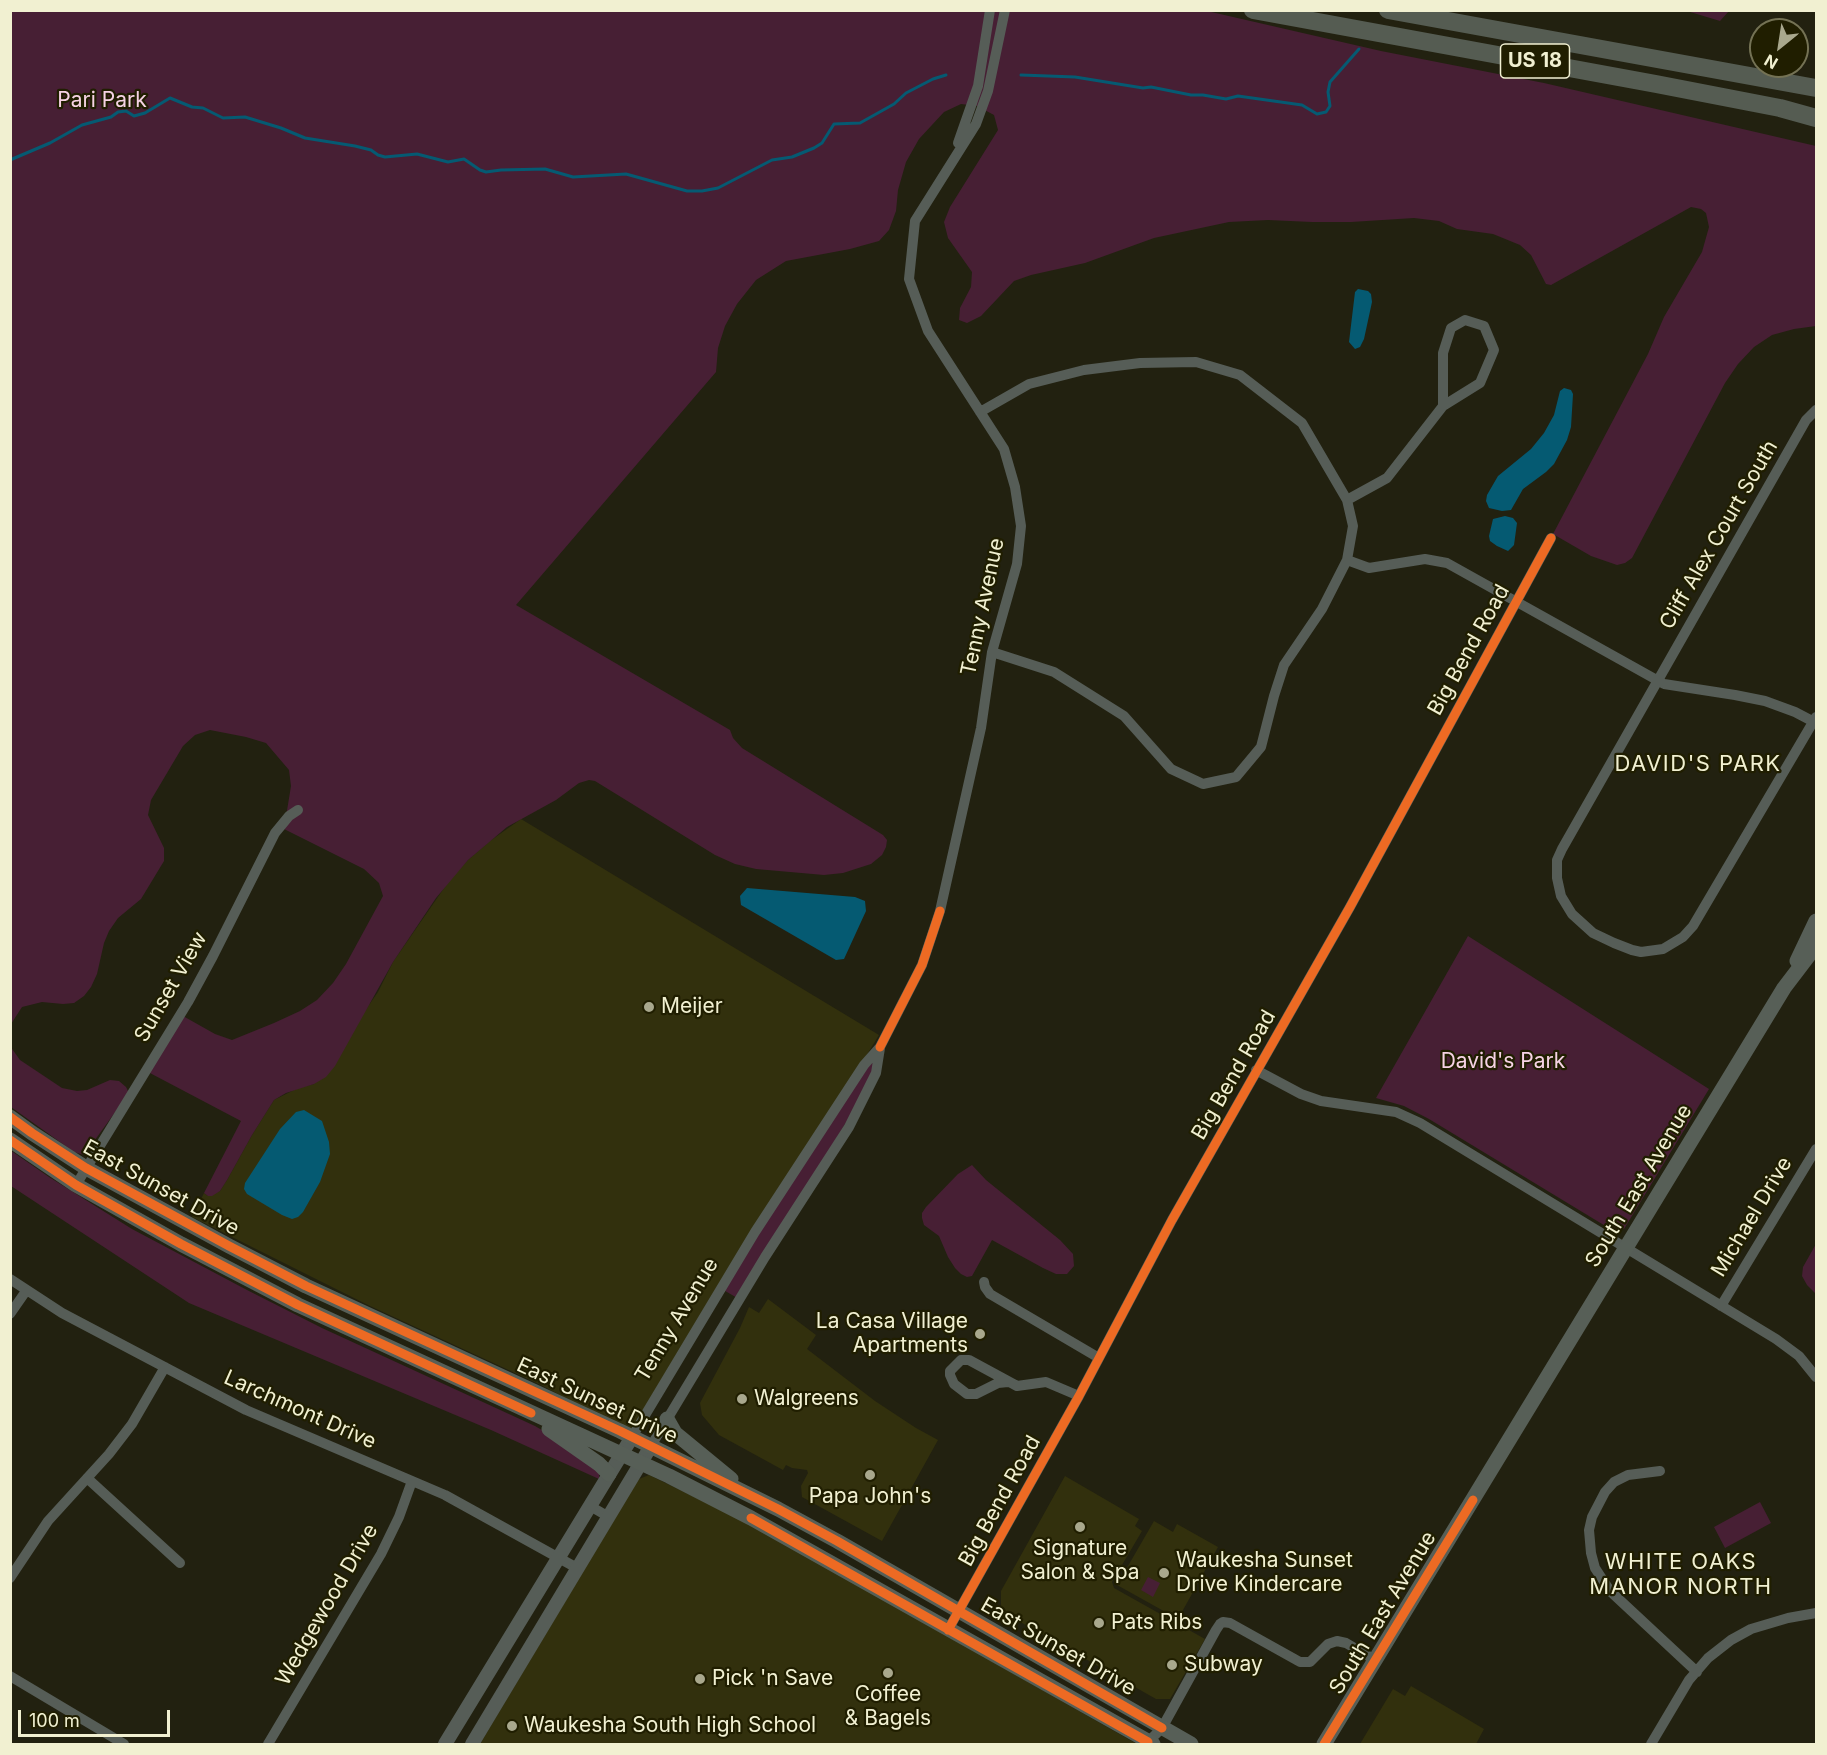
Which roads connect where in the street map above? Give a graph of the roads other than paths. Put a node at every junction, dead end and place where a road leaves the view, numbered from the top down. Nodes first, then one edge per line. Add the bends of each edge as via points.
1 (990, 10) edge
2 (1005, 10) edge
3 (1253, 10) edge
4 (1388, 10) edge
5 (1816, 88) edge
6 (1816, 118) edge
7 (952, 160) junction
8 (1443, 406) junction
9 (1816, 410) edge
10 (980, 411) junction
11 (1347, 500) junction
12 (1551, 538) dead end
13 (1347, 560) junction
14 (1516, 601) junction
15 (992, 652) junction
16 (1658, 681) junction
17 (1816, 720) edge
18 (298, 810) dead end
19 (1816, 921) edge
20 (1816, 946) edge
21 (1784, 988) junction
22 (880, 1047) junction
23 (1256, 1070) junction
24 (10, 1117) edge
25 (10, 1140) edge
26 (1816, 1149) edge
27 (86, 1167) junction
28 (795, 1172) junction
29 (813, 1183) junction
30 (76, 1185) junction
31 (1626, 1248) junction
32 (10, 1279) edge
33 (984, 1282) dead end
34 (306, 1286) junction
35 (720, 1288) junction
36 (27, 1291) junction
37 (739, 1299) junction
38 (298, 1305) junction
39 (1721, 1306) junction
40 (10, 1314) edge
41 (1099, 1358) junction
42 (165, 1367) junction
43 (1816, 1377) edge
44 (1008, 1382) junction
45 (1079, 1396) junction
46 (531, 1413) junction
47 (667, 1419) junction
48 (632, 1437) junction
49 (651, 1446) junction
50 (621, 1454) junction
51 (641, 1463) junction
52 (1660, 1471) dead end
53 (609, 1474) junction
54 (87, 1478) junction
55 (412, 1481) junction
56 (744, 1491) junction
57 (590, 1506) junction
58 (609, 1517) junction
59 (558, 1557) junction
60 (180, 1563) dead end
61 (577, 1568) junction
62 (10, 1578) edge
63 (959, 1611) junction
64 (1816, 1613) edge
65 (948, 1630) junction
66 (1375, 1660) junction
67 (1697, 1671) junction
68 (10, 1676) edge
69 (1162, 1728) junction
70 (1150, 1743) edge
71 (124, 1744) edge
72 (268, 1744) edge
73 (445, 1744) edge
74 (472, 1744) edge
75 (1191, 1744) edge
76 (1324, 1744) edge
77 (1651, 1744) edge

1 - 7 street, Tenny Avenue via 978,86
2 - 7 street, Tenny Avenue via 988,90 976,124
3 - 6 main road, US 18 via 1656,84
4 - 5 main road, US 18
7 - 10 street, Tenny Avenue via 915,221 909,279 928,331
8 - 8 street via 1480,383 1494,350 1484,326 1465,320 1451,328 1443,353
8 - 11 street via 1387,478
9 - 16 street, Cliff Alex Court South via 1806,420
10 - 11 street via 1029,384 1084,370 1196,362 1240,375 1302,423
10 - 15 street, Tenny Avenue via 1004,449 1021,526 1017,564
11 - 13 street via 1353,525
12 - 14 street, Big Bend Road
13 - 14 street via 1369,568 1425,559 1446,563
13 - 15 street via 1322,609 1284,665 1261,747 1236,777 1203,784 1170,769 1124,716 1054,672
14 - 16 street
14 - 23 street, Big Bend Road via 1350,907
15 - 22 street, Tenny Avenue via 981,728 940,911 922,965
16 - 17 street via 1765,701
16 - 17 street, Cliff Alex Court South via 1557,860 1561,896 1572,914 1593,933 1624,948 1641,952 1662,949 1693,926
18 - 27 street, Sunset View via 275,833 188,1002
19 - 21 main road, South East Avenue
20 - 21 main road, South East Avenue
21 - 31 main road, South East Avenue
22 - 28 street, Tenny Avenue via 864,1065
22 - 29 street, Tenny Avenue via 876,1073 864,1100
23 - 31 street via 1321,1101 1402,1114
23 - 41 street, Big Bend Road
24 - 27 main road, East Sunset Drive
25 - 30 main road, East Sunset Drive
26 - 39 street, Michael Drive
27 - 30 street, Sunset View
27 - 34 main road, East Sunset Drive
28 - 29 street
28 - 35 street, Tenny Avenue
29 - 37 street, Tenny Avenue
30 - 38 main road, East Sunset Drive
31 - 39 street
31 - 66 main road, South East Avenue
32 - 36 street, Larchmont Drive
33 - 41 street via 996,1298
34 - 38 street
34 - 48 main road, East Sunset Drive
35 - 37 street
35 - 48 street, Tenny Avenue
36 - 40 street
36 - 42 street, Larchmont Drive
37 - 47 street, Tenny Avenue
38 - 46 main road, East Sunset Drive
39 - 43 street via 1789,1348
41 - 45 street, Big Bend Road
42 - 54 street via 132,1424
42 - 55 street, Larchmont Drive via 246,1410
44 - 44 street via 969,1360 961,1360 950,1371 954,1384 967,1394
44 - 45 street via 1022,1387 1046,1382
45 - 63 street, Big Bend Road
46 - 50 main road, East Sunset Drive
46 - 53 main road
47 - 49 street, Tenny Avenue
47 - 56 main road via 675,1433
48 - 49 main road, East Sunset Drive
48 - 50 street, Tenny Avenue
49 - 51 street, Tenny Avenue
49 - 56 main road, East Sunset Drive
50 - 51 main road, East Sunset Drive
50 - 53 street, Tenny Avenue
51 - 58 street, Tenny Avenue
51 - 65 main road, East Sunset Drive via 751,1518
52 - 67 street via 1628,1475 1605,1492 1589,1530 1591,1553 1595,1568 1610,1591
53 - 57 street, Tenny Avenue
54 - 60 street
54 - 62 street via 48,1521
55 - 59 street, Larchmont Drive via 477,1511
55 - 72 street, Wedgewood Drive via 376,1563
56 - 63 main road, East Sunset Drive
57 - 58 street
57 - 59 street, Tenny Avenue
58 - 61 street, Tenny Avenue
59 - 61 street, Larchmont Drive
59 - 73 street, Tenny Avenue
61 - 74 street, Tenny Avenue
63 - 65 street, Big Bend Road
63 - 69 main road, East Sunset Drive
64 - 67 street via 1751,1629 1731,1640
65 - 70 main road, East Sunset Drive
66 - 69 street via 1337,1641 1328,1644 1310,1662 1300,1662 1223,1622
66 - 76 main road, South East Avenue
67 - 77 street
68 - 71 street
69 - 70 street
69 - 75 main road, East Sunset Drive

